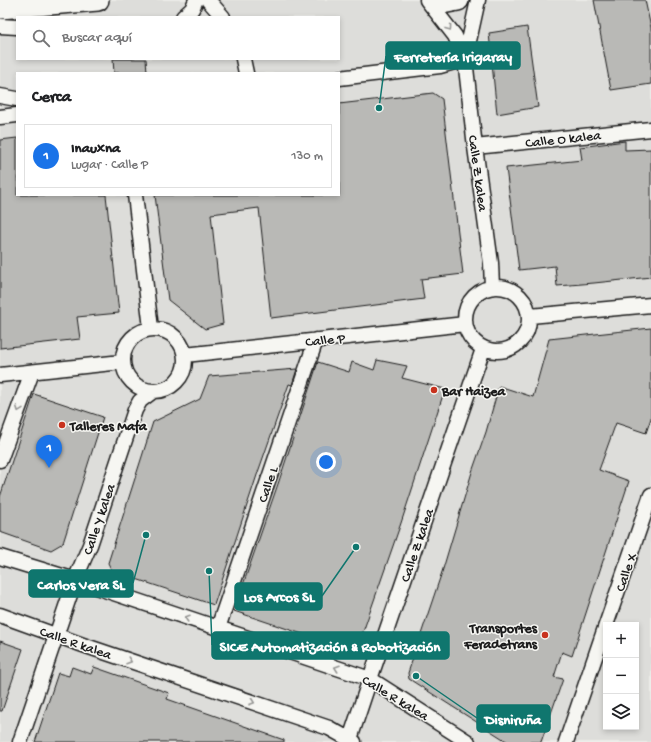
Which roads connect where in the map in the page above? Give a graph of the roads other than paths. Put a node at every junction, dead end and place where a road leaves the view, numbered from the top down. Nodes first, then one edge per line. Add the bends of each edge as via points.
1 (98, 0) edge
2 (196, 0) edge
3 (208, 0) edge
4 (427, 0) edge
5 (433, 0) edge
6 (458, 0) edge
7 (478, 0) edge
8 (0, 8) edge
9 (185, 16) edge
10 (222, 16) edge
11 (0, 26) edge
12 (16, 27) edge
13 (465, 59) junction
14 (243, 60) edge
15 (246, 72) edge
16 (340, 78) edge
17 (0, 96) edge
18 (16, 99) edge
19 (16, 115) edge
20 (0, 117) edge
21 (651, 129) edge
22 (475, 147) junction
23 (135, 196) edge
24 (492, 287) junction
25 (651, 305) edge
26 (530, 316) junction
27 (465, 324) junction
28 (151, 328) junction
29 (316, 340) junction
30 (483, 349) junction
31 (185, 355) junction
32 (122, 362) junction
33 (32, 372) junction
34 (0, 375) edge
35 (152, 392) junction
36 (0, 460) edge
37 (651, 495) edge
38 (0, 557) edge
39 (75, 580) junction
40 (0, 615) edge
41 (607, 622) edge
42 (218, 628) junction
43 (603, 634) edge
44 (56, 636) junction
45 (370, 679) junction
46 (351, 741) edge
47 (20, 742) edge
48 (468, 742) edge
49 (566, 742) edge

1 - 8 highway
2 - 9 street
3 - 10 street
4 -> 13 street via 455,36
5 - 6 highway via 442,3
7 - 13 street
11 - 12 street
13 - 16 street via 440,66
13 - 22 street, Calle Z kalea
14 - 15 street
17 - 18 street
19 - 20 street
21 - 22 street, Calle O kalea
22 - 24 street, Calle Z kalea
23 - 28 street
24 - 26 street via 502,287 521,297
24 - 27 street via 479,292 469,302
25 - 26 street
26 - 30 street via 528,330 516,346 510,350 496,352
27 - 29 street, Calle P
27 - 30 street via 472,341
28 - 31 street via 162,329 174,335
28 - 32 street via 139,332 130,339 124,350
29 - 31 street, Calle P
29 - 42 street, Calle L
30 - 45 street, Calle Z kalea
31 - 35 street via 181,377 164,390
32 - 33 street
32 - 35 street via 124,371 135,386
33 - 34 street
33 -> 36 street
35 - 39 street, Calle Y kalea via 140,401 135,410 90,545
37 - 41 street, Calle X
38 - 39 street, Calle R kalea
42 -> 39 street, Calle R kalea
39 - 44 street, Calle Y kalea
40 - 44 street, Calle R kalea
45 -> 42 street, Calle R kalea
43 - 49 street, Calle X
44 -> 46 street, Calle R kalea via 329,728
44 - 47 street, Calle Y kalea
45 - 46 street, Calle Z kalea
45 - 48 street, Calle R kalea

